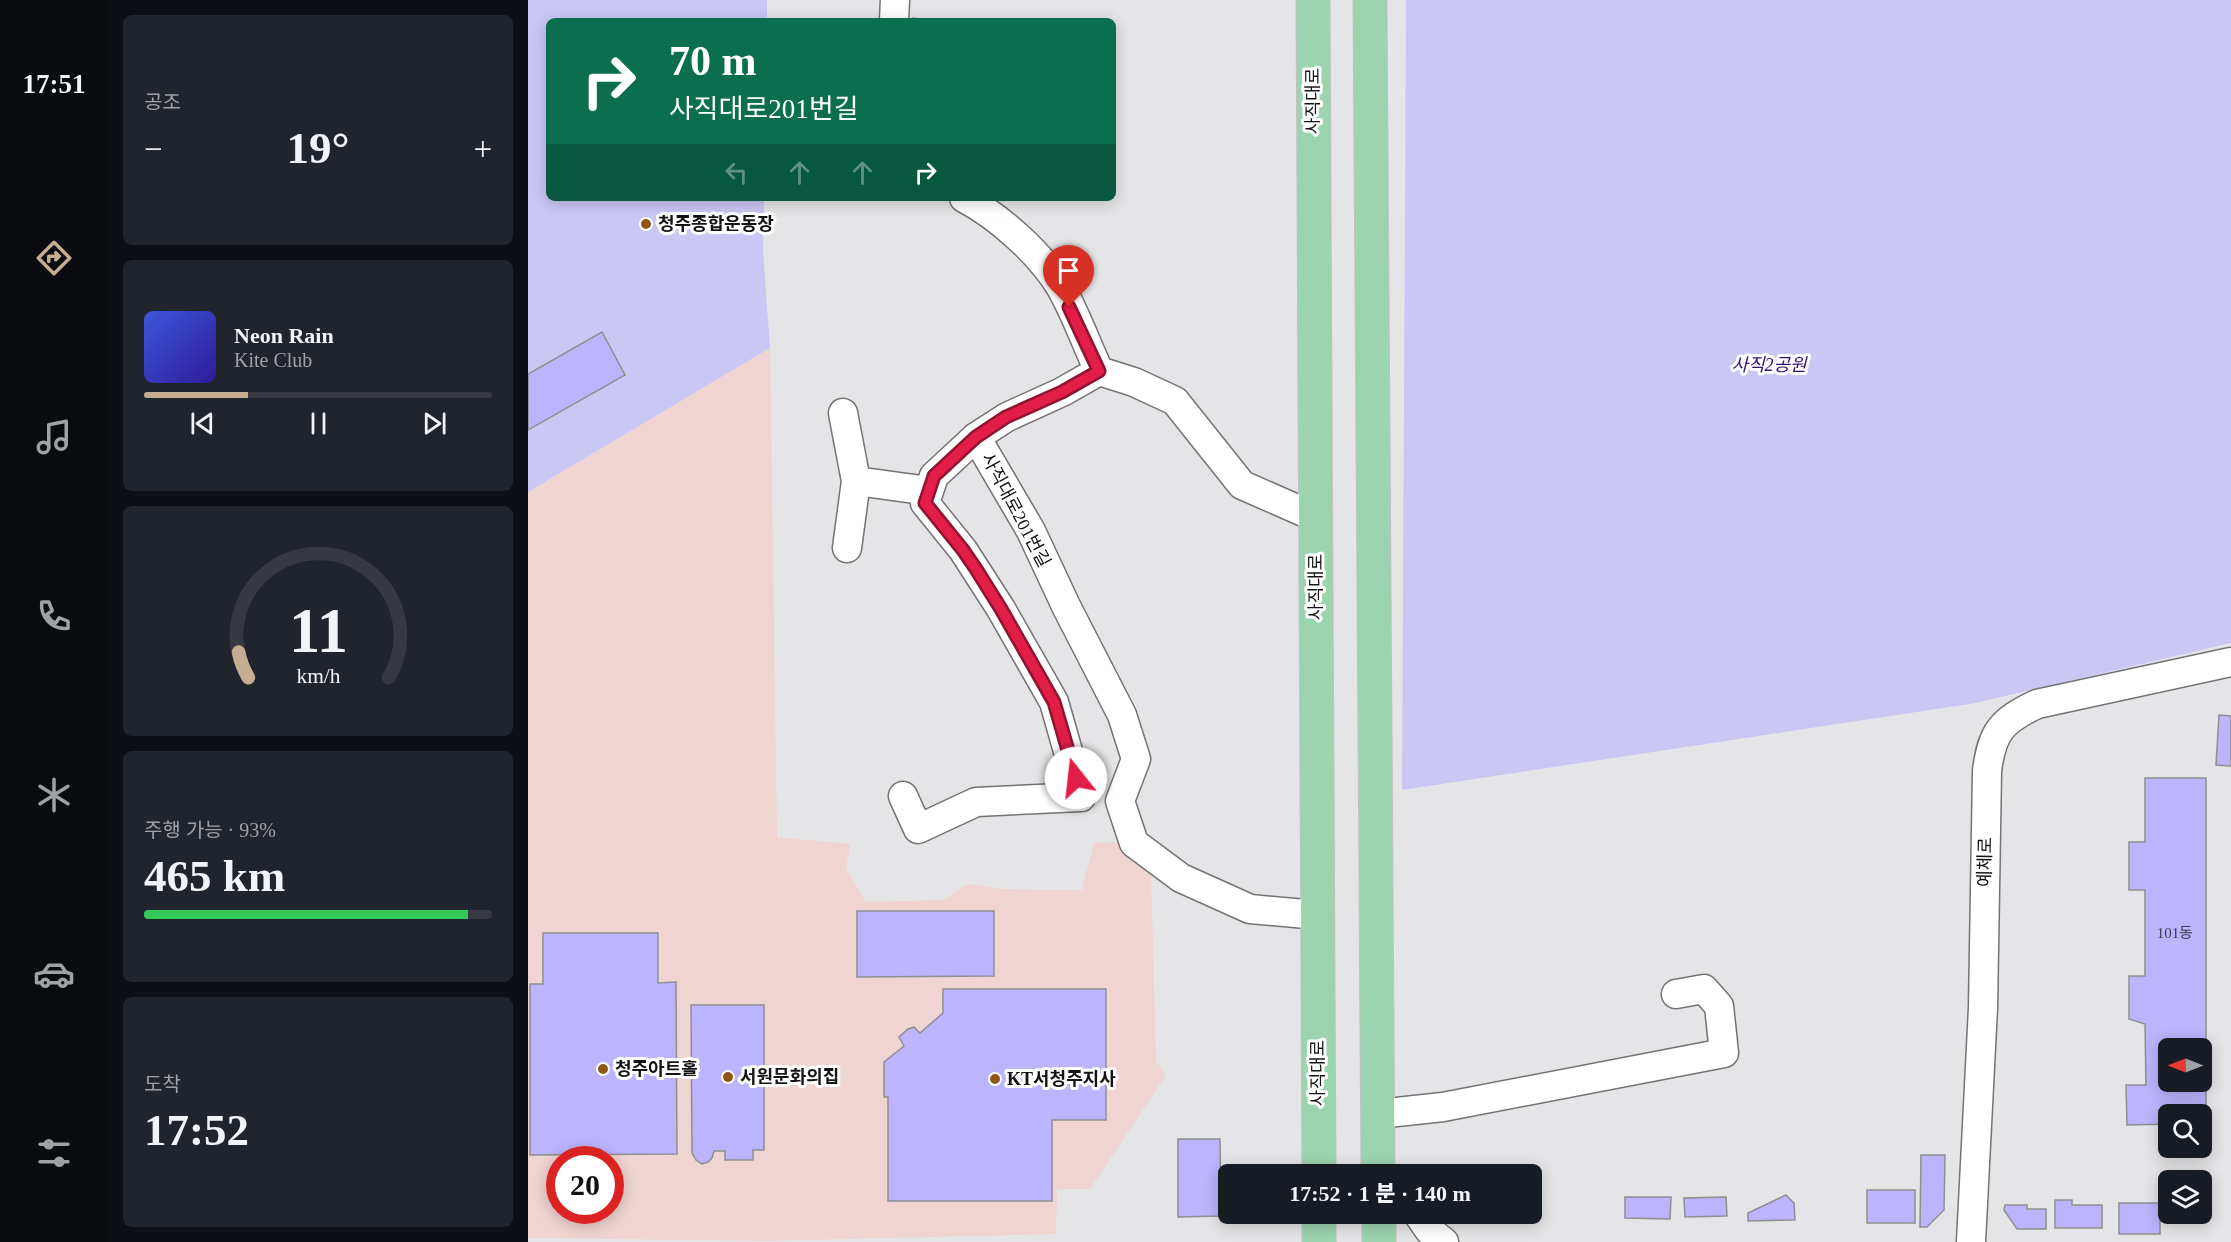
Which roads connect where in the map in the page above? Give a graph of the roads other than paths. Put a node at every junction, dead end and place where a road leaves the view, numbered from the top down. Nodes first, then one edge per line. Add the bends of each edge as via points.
1 (895, 0) edge
2 (1313, 0) edge
3 (1370, 0) edge
4 (894, 18) edge
5 (970, 201) edge
6 (1099, 371) junction
7 (843, 414) dead end
8 (976, 437) junction
9 (856, 481) junction
10 (929, 491) junction
11 (1316, 517) junction
12 (847, 548) dead end
13 (2231, 662) edge
14 (903, 796) dead end
15 (1082, 797) junction
16 (1120, 801) junction
17 (1317, 915) junction
18 (1676, 994) dead end
19 (1378, 1126) junction
20 (1319, 1164) edge
21 (1378, 1164) edge
22 (1391, 1164) edge
23 (1319, 1224) edge
24 (1378, 1224) edge
25 (1425, 1224) edge
26 (1319, 1242) edge
27 (1379, 1242) edge
28 (1444, 1242) edge
29 (1971, 1242) edge

1 - 4 street
2 - 11 main road, 사직대로
3 - 19 main road
5 - 6 street via 1021,239 1059,285
6 - 8 street via 1006,417
6 - 11 street via 1174,401 1242,485
7 - 9 street
8 - 10 street, 사직대로201번길 via 934,476
8 - 16 street, 사직대로201번길 via 1031,531 1122,714 1136,759
9 - 10 street
9 - 12 street
10 - 15 street via 925,503 976,569 1054,702
11 - 17 main road, 사직대로
13 - 29 street, 예체로 via 2037,704 2015,714 1999,730 1990,747 1983,1008
14 - 15 street via 918,829 976,802
15 - 16 street
16 - 17 street via 1134,843 1181,878 1250,909
17 - 20 main road, 사직대로
18 - 19 street via 1704,989 1719,1006 1724,1053 1443,1107
19 - 21 main road
19 - 22 street
23 - 26 main road
24 - 27 main road
25 - 28 street

